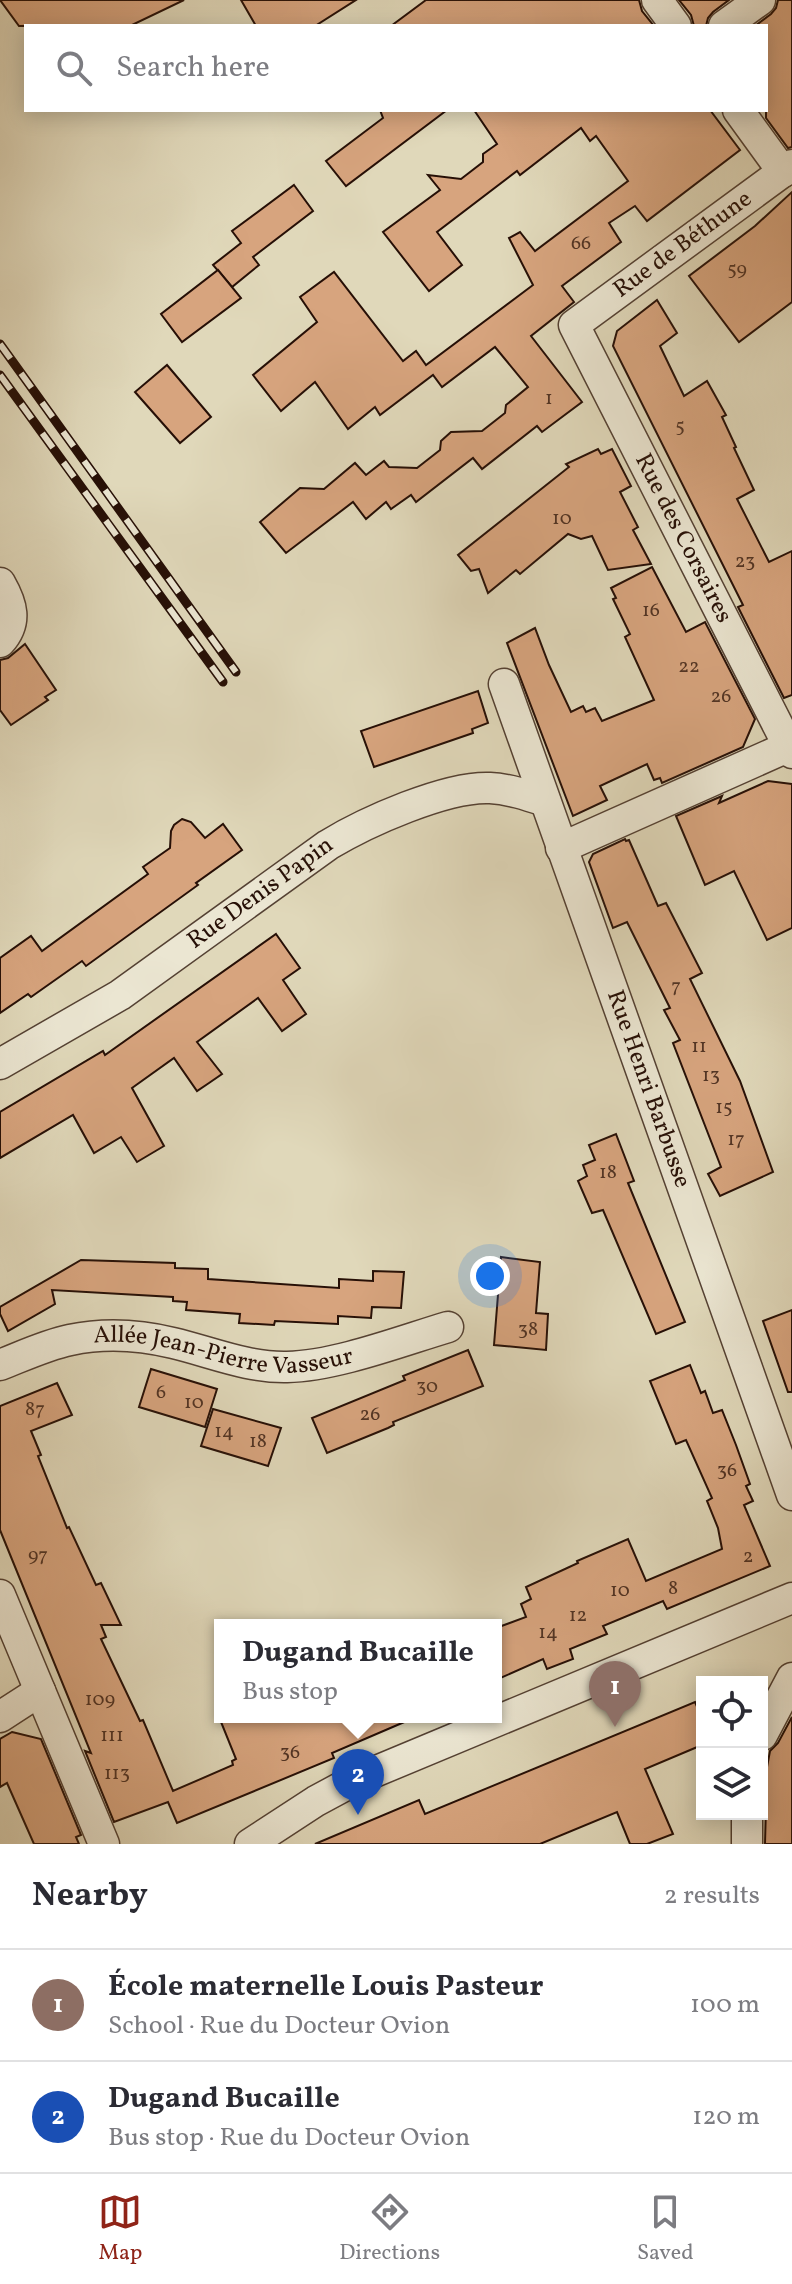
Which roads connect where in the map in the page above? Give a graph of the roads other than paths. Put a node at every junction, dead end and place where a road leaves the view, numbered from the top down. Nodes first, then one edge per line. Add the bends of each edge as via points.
1 (657, 0) edge
2 (760, 0) edge
3 (675, 24) edge
4 (727, 24) edge
5 (740, 112) edge
6 (788, 169) edge
7 (574, 325) joint
8 (0, 583) edge
9 (0, 642) edge
10 (504, 684) dead end
11 (791, 748) edge
12 (545, 801) junction
13 (561, 848) junction
14 (0, 1064) edge
15 (448, 1327) dead end
16 (0, 1365) edge
17 (792, 1495) edge
18 (0, 1595) edge
19 (792, 1598) edge
20 (792, 1678) edge
21 (40, 1691) junction
22 (0, 1717) edge
23 (502, 1719) edge
24 (492, 1723) edge
25 (768, 1724) edge
26 (747, 1820) edge
27 (104, 1844) edge
28 (250, 1844) edge
29 (747, 1844) edge

1 - 3 street
2 - 4 street
5 - 6 street
6 - 7 street, Rue de Béthune
7 - 11 street, Rue des Corsaires
8 - 9 street via 12,607 10,628
10 - 12 street, Rue Henri Barbusse
11 - 13 street
12 - 13 street, Rue Henri Barbusse
12 - 14 street, Rue Denis Papin via 503,790 471,789 363,825 120,995
13 - 17 street, Rue Henri Barbusse
15 - 16 street, Allée Jean-Pierre Vasseur via 299,1367 247,1363 173,1343 120,1336 67,1341
18 - 21 street
19 - 23 street
20 - 25 street
21 - 22 street
21 - 27 street
24 - 28 street via 355,1780
26 - 29 street

